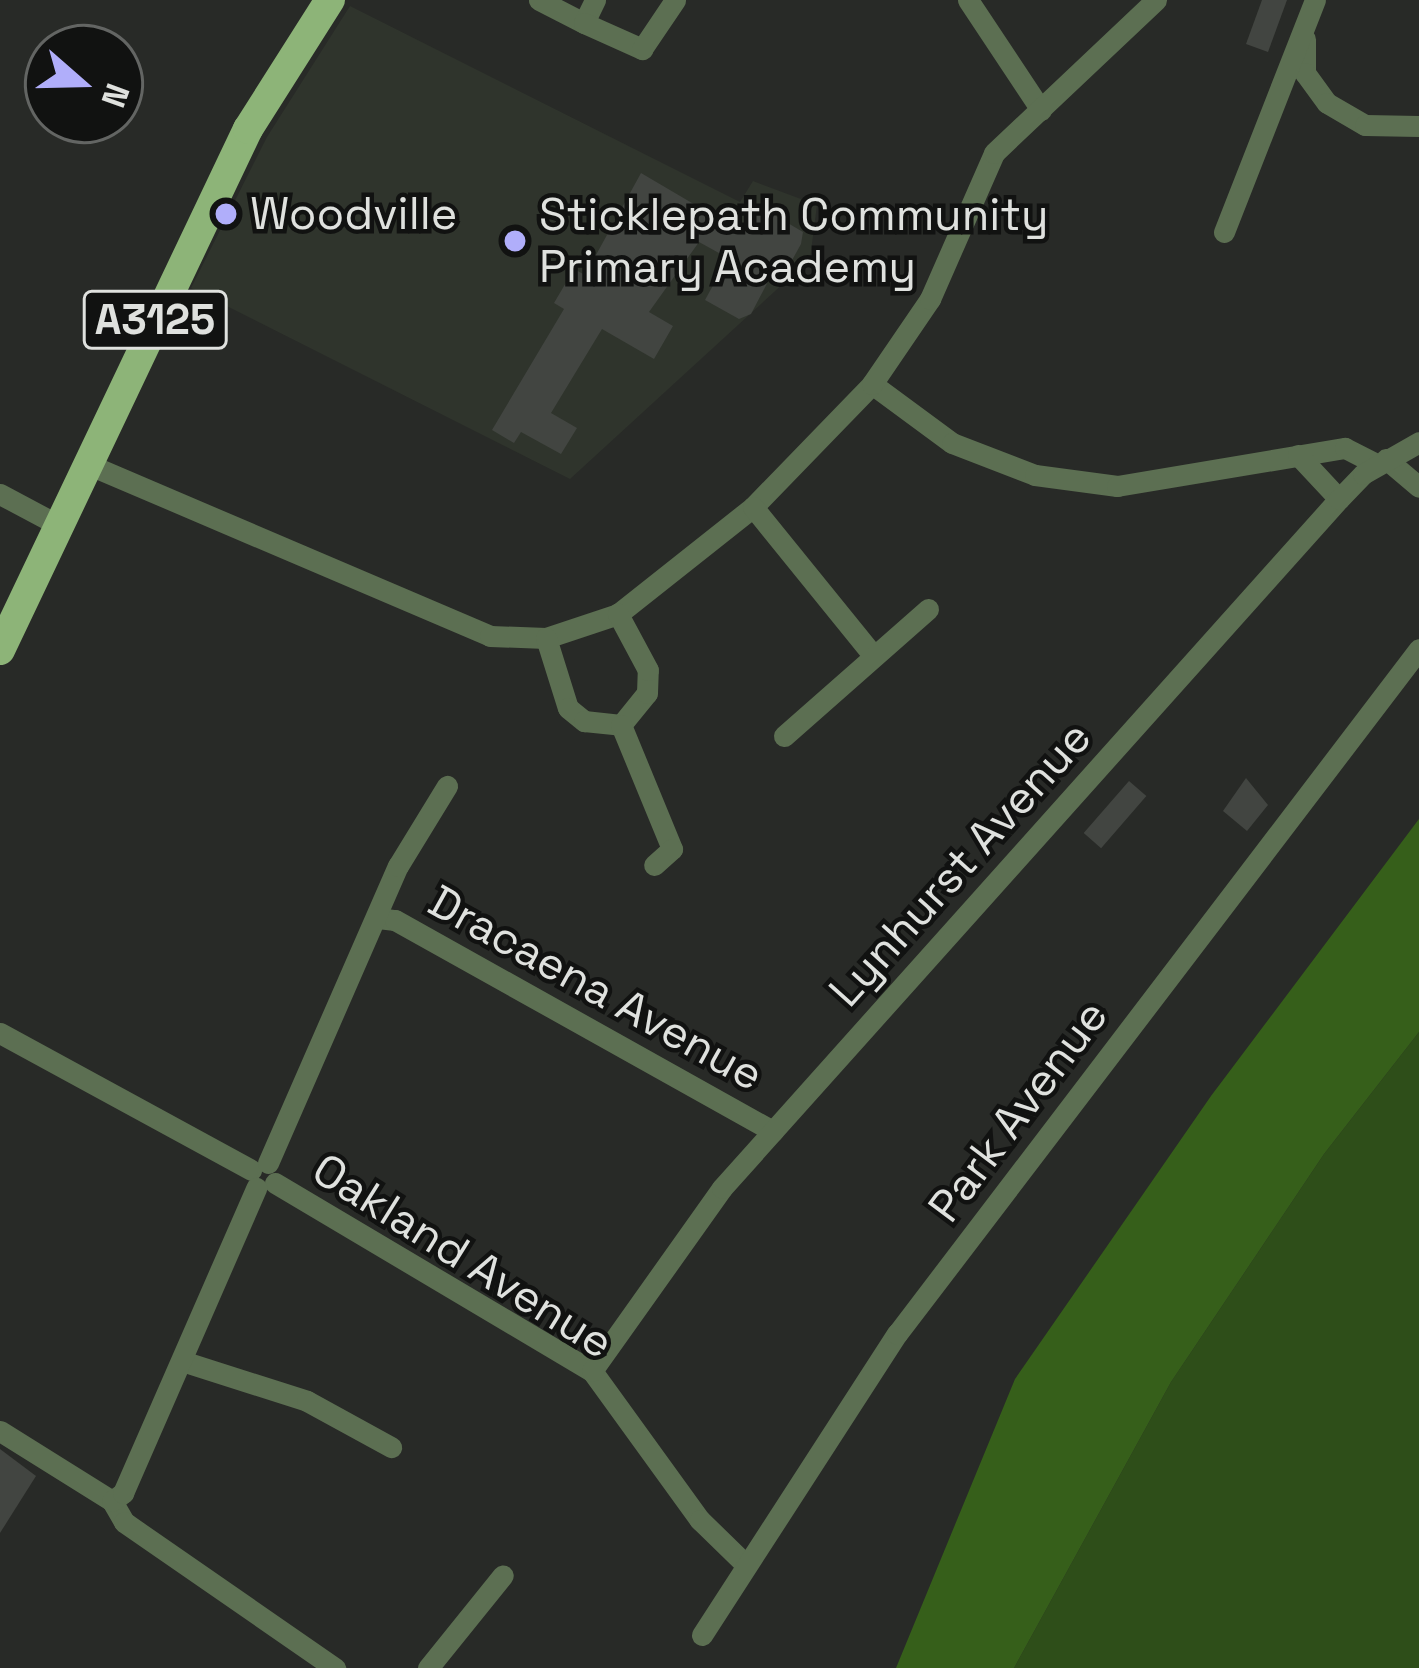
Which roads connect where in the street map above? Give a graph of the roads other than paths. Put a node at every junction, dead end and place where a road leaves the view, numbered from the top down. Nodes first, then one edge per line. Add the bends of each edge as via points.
1 (330, 0) edge
2 (539, 0) edge
3 (596, 0) edge
4 (675, 0) edge
5 (968, 0) edge
6 (1156, 0) edge
7 (1316, 0) edge
8 (584, 23) junction
9 (1305, 26) junction
10 (1041, 110) junction
11 (1419, 126) edge
12 (1224, 232) dead end
13 (872, 384) junction
14 (1419, 442) edge
15 (1298, 455) junction
16 (1382, 461) junction
17 (85, 464) junction
18 (1419, 487) edge
19 (0, 494) edge
20 (1339, 499) junction
21 (753, 508) junction
22 (58, 525) junction
23 (928, 609) dead end
24 (617, 614) junction
25 (546, 638) junction
26 (0, 650) edge
27 (1419, 650) edge
28 (873, 656) junction
29 (621, 724) junction
30 (784, 736) dead end
31 (447, 786) dead end
32 (654, 865) dead end
33 (378, 918) junction
34 (0, 1033) edge
35 (773, 1131) junction
36 (262, 1176) junction
37 (182, 1361) junction
38 (592, 1371) junction
39 (0, 1431) edge
40 (391, 1447) dead end
41 (112, 1501) junction
42 (744, 1563) junction
43 (503, 1575) dead end
44 (702, 1635) dead end
45 (335, 1668) edge
46 (428, 1668) edge

1 - 17 main road, A3125 via 248,129
2 - 8 street
3 - 8 street
4 - 8 street via 642,50
5 - 10 street
6 - 10 street
7 - 9 street
9 - 11 street via 1304,73 1327,104 1365,125
9 - 12 street
10 - 13 street via 994,153 975,183 931,299
13 - 15 street via 952,442 1034,475 1118,486
13 - 21 street
14 - 16 street, Lynhurst Avenue
15 - 16 street via 1345,448
15 - 20 street
16 - 18 street
16 - 20 street, Lynhurst Avenue
17 - 22 main road, A3125
17 - 25 street via 442,621 490,636
19 - 22 street
20 - 35 street, Lynhurst Avenue
21 - 24 street
21 - 28 street
22 - 26 main road, A3125
23 - 28 street
24 - 25 street
24 - 29 street via 648,670 647,693
25 - 29 street via 568,708 584,721
27 - 42 street, Park Avenue via 897,1334
28 - 30 street
29 - 32 street via 672,849
31 - 33 street via 398,866
33 - 35 street, Dracaena Avenue
33 - 36 street
34 - 36 street, Oakland Avenue
35 - 38 street, Lynhurst Avenue via 722,1188
36 - 37 street
36 - 38 street, Oakland Avenue
37 - 40 street via 307,1401
37 - 41 street via 123,1493
38 - 42 street, Oakland Avenue via 700,1520
39 - 41 street
41 - 45 street via 124,1522
42 - 44 street, Park Avenue
43 - 46 street

